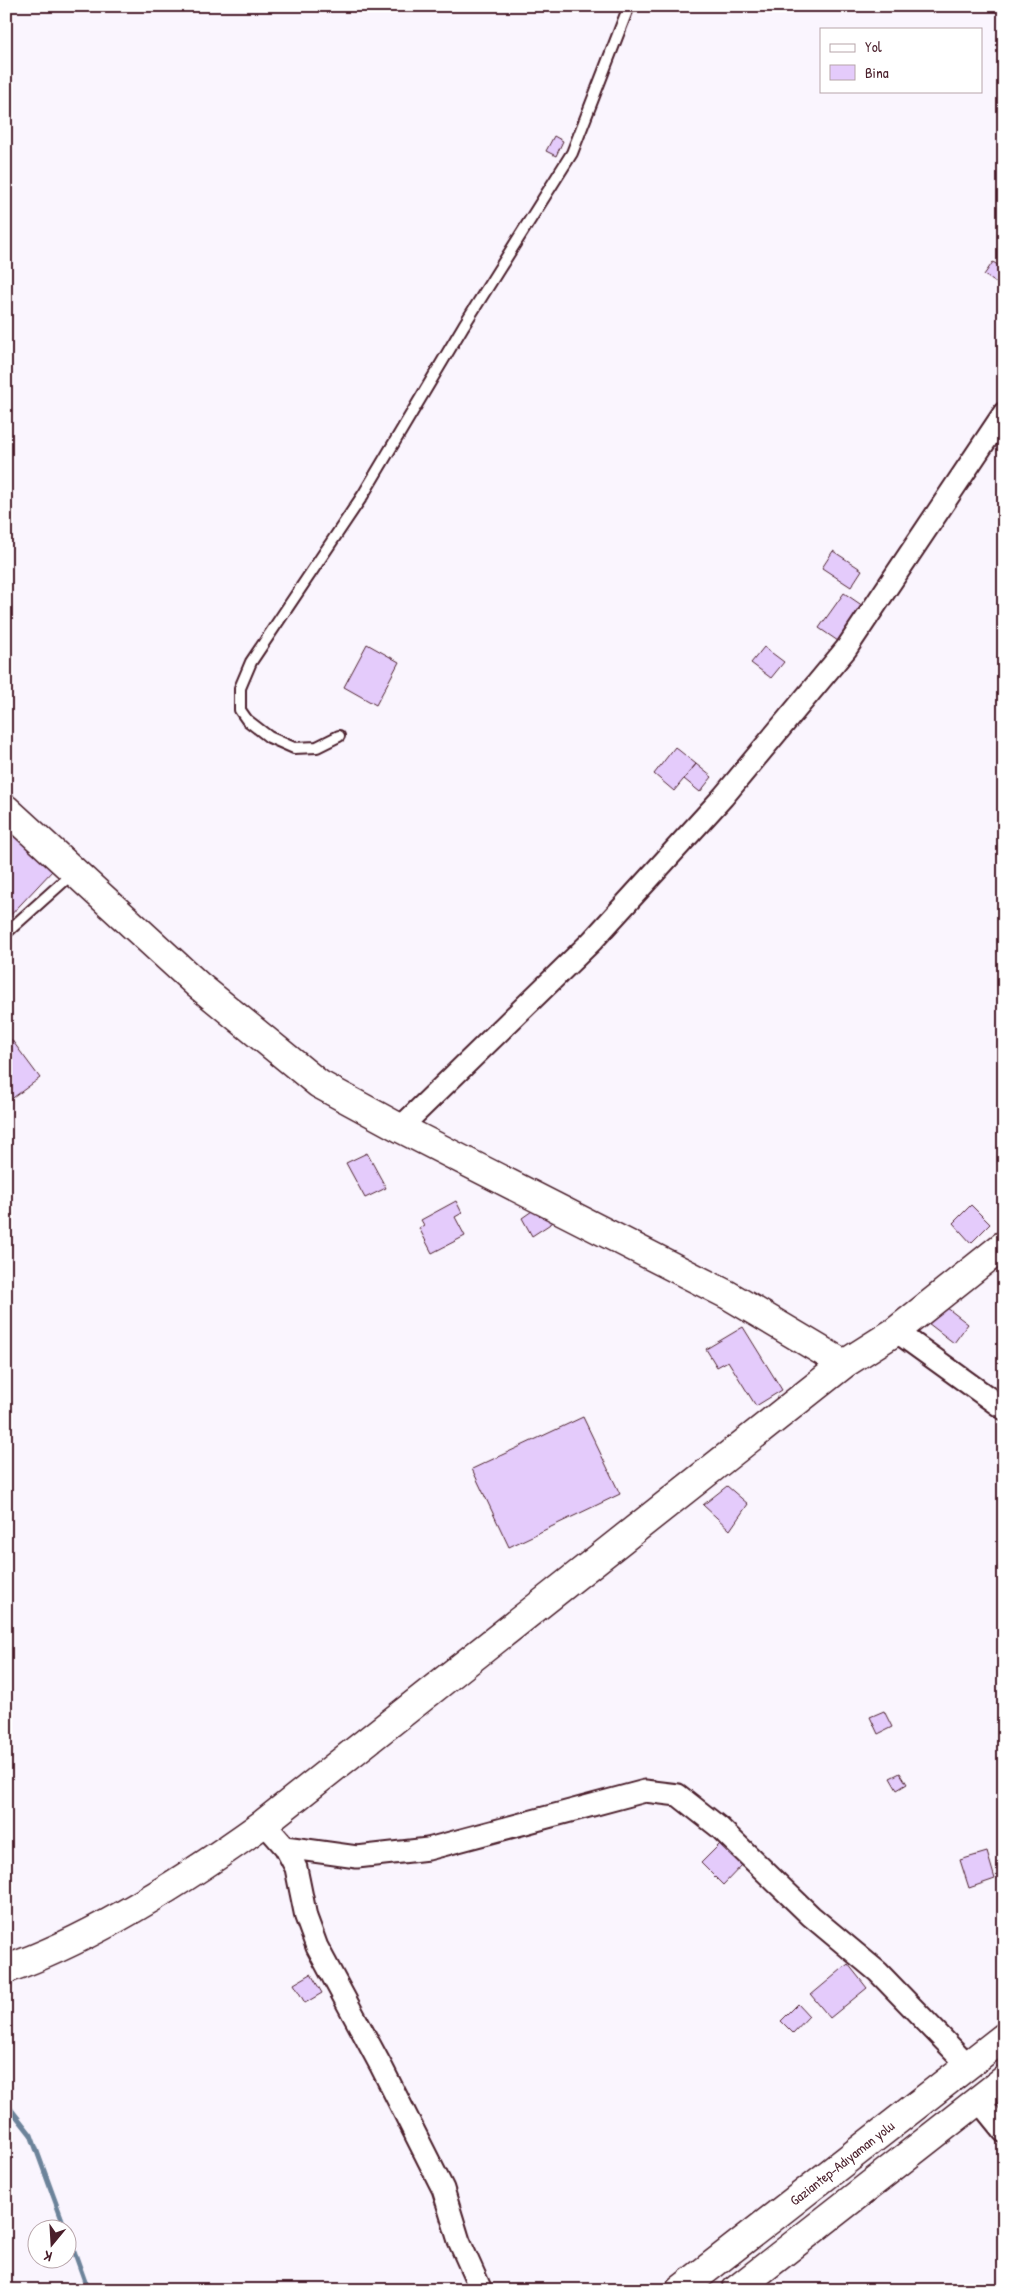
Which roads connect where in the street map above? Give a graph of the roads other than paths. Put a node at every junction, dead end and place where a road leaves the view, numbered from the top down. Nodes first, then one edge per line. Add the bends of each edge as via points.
1 (629, 6) edge
2 (1004, 413) edge
3 (339, 736) dead end
4 (6, 808) edge
5 (74, 871) junction
6 (6, 933) edge
7 (400, 1128) junction
8 (1004, 1245) edge
9 (896, 1331) junction
10 (844, 1364) junction
11 (1004, 1409) edge
12 (264, 1823) junction
13 (285, 1846) junction
14 (6, 1970) edge
15 (1004, 2037) edge
16 (968, 2065) junction
17 (1004, 2080) edge
18 (978, 2100) junction
19 (1004, 2132) edge
20 (481, 2290) edge
21 (680, 2290) edge
22 (736, 2290) edge

1 - 3 lane via 572,153 363,495 251,662 240,688 240,710 247,720 269,737 294,748 317,747
2 - 7 street via 846,649 723,797 592,941
4 - 5 main road
5 - 6 lane
5 - 7 main road via 198,986 319,1084
7 - 10 main road via 728,1295
8 - 9 main road
9 - 10 main road
9 - 11 street
10 - 12 main road
12 - 13 street
12 - 14 main road via 220,1855 108,1923
13 - 16 street via 357,1858 428,1849 645,1791 678,1795 720,1828 811,1916 878,1972
13 - 20 street via 296,1868 306,1917 317,1947 442,2190 459,2241
15 - 16 main road, Gaziantep-Adıyaman yolu
16 - 21 main road, Gaziantep-Adıyaman yolu
17 - 18 main road
18 - 19 street
18 - 22 main road

